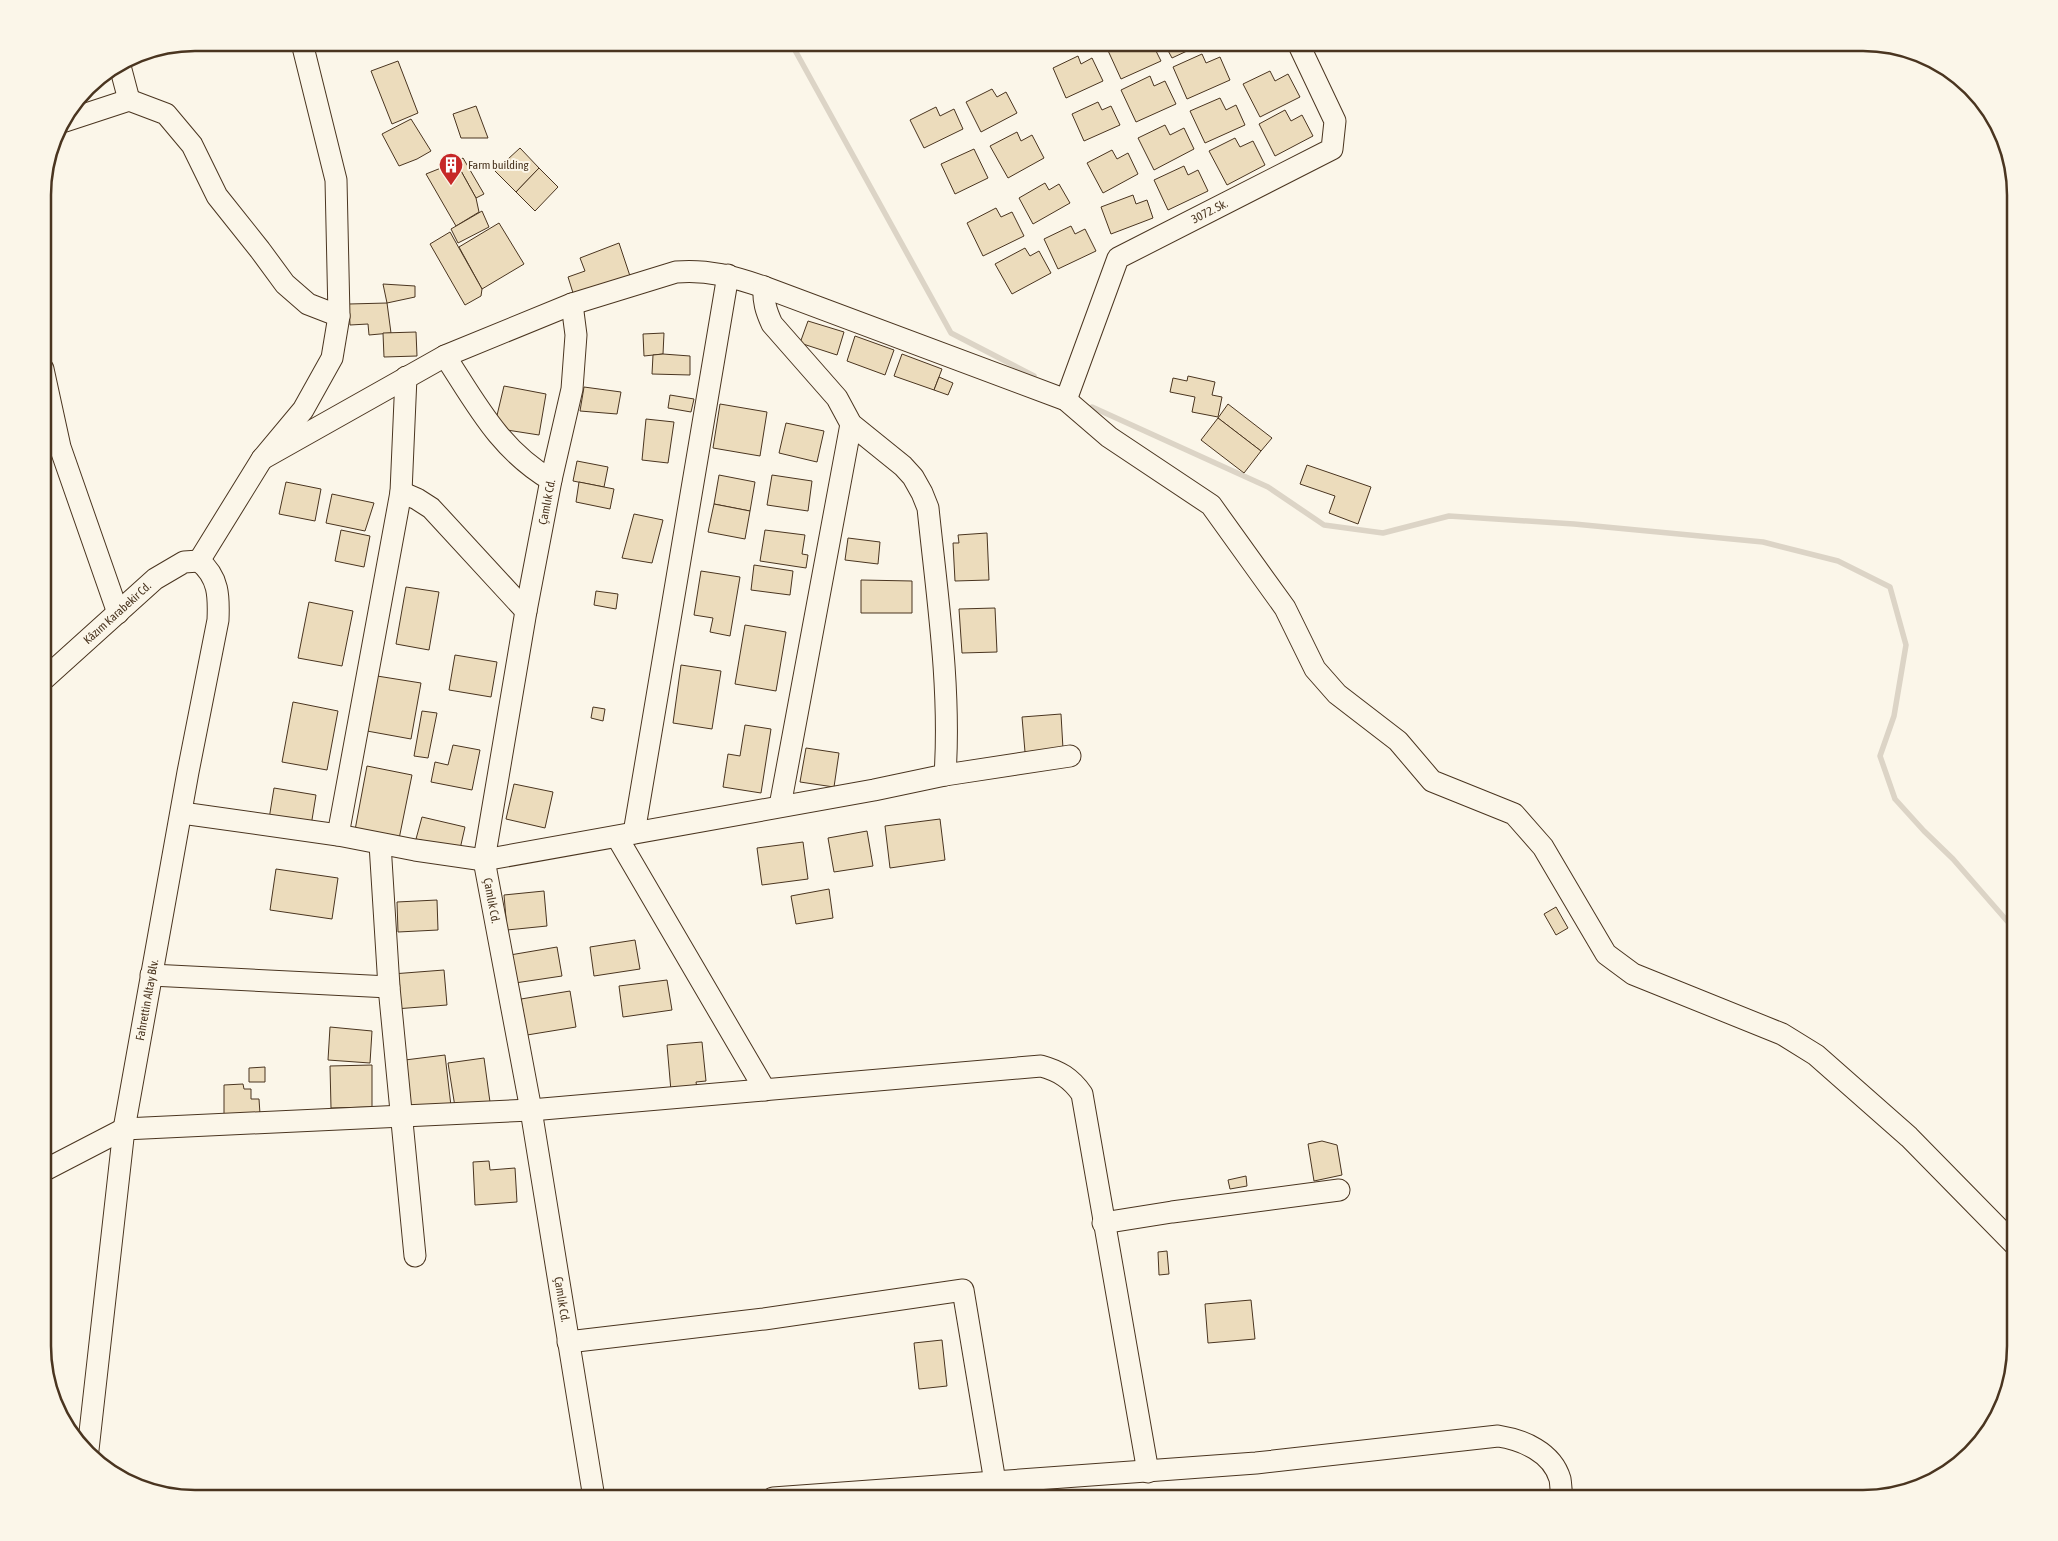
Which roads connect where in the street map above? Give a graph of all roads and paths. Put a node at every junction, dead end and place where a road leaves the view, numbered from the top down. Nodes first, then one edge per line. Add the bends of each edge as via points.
1 (304, 51) edge
2 (1302, 51) edge
3 (122, 72) edge
4 (129, 100) junction
5 (75, 117) edge
6 (728, 275) junction
7 (764, 287) junction
8 (572, 304) junction
9 (339, 316) junction
10 (445, 356) junction
11 (406, 377) junction
12 (1066, 400) junction
13 (52, 410) edge
14 (851, 424) junction
15 (262, 459) junction
16 (551, 480) junction
17 (401, 492) junction
18 (199, 561) junction
19 (526, 611) junction
20 (118, 613) junction
21 (52, 672) edge
22 (1070, 756) dead end
23 (945, 775) junction
24 (780, 806) junction
25 (182, 813) junction
26 (338, 835) junction
27 (626, 835) junction
28 (380, 844) junction
29 (484, 860) junction
30 (151, 976) junction
31 (389, 987) junction
32 (766, 1090) junction
33 (531, 1110) junction
34 (402, 1116) junction
35 (124, 1129) junction
36 (52, 1166) edge
37 (1339, 1190) dead end
38 (1103, 1223) junction
39 (2007, 1236) edge
40 (415, 1256) dead end
41 (568, 1342) junction
42 (89, 1443) edge
43 (1148, 1472) junction
44 (593, 1490) edge
45 (995, 1490) edge
46 (1561, 1490) edge

1 - 9 street via 336,180
2 - 12 street, 3072. Sk. via 1335,121 1332,149 1118,258
3 - 4 street
4 - 5 street
4 - 9 street via 166,114 192,145 217,196 285,284 308,304
6 - 7 street
6 - 8 street via 676,272
6 - 27 street
7 - 12 street
7 - 14 street via 763,298 772,324 838,398
8 - 10 street
8 - 16 street, Çamlık Cd. via 576,335 572,389
9 - 15 street via 332,358 303,410
10 - 11 street
10 - 16 street via 496,434 518,457
11 - 15 street
11 - 17 street
12 - 39 street via 1108,437 1211,505 1284,608 1315,669 1337,694 1398,741 1432,781 1514,814 1543,847 1606,954 1633,974 1782,1034 1816,1055 1909,1137
13 - 20 street via 60,447
14 - 23 street via 903,466 913,477 928,508 948,734
14 - 24 street
15 - 18 street
16 - 19 street, Çamlık Cd.
17 - 19 street via 431,508
17 - 26 street
18 - 20 street, Kâzım Karabekir Cd. via 184,562 155,579
18 - 25 street, Fahrettin Altay Blv. via 214,578 219,599 218,620
19 - 29 street, Çamlık Cd.
20 - 21 street, Kâzım Karabekir Cd.
22 - 23 street
23 - 24 street
24 - 27 street
25 - 26 street
25 - 30 street, Fahrettin Altay Blv.
26 - 28 street
27 - 29 street
27 - 32 street
28 - 29 street
28 - 31 street
29 - 33 street, Çamlık Cd.
30 - 31 street
30 - 35 street, Fahrettin Altay Blv.
31 - 34 street
32 - 33 street
32 - 38 street via 1041,1066 1055,1070 1067,1077 1082,1094
33 - 34 street
33 - 41 street, Çamlık Cd.
34 - 35 street
34 - 40 street
35 - 36 street
35 - 42 street, Fahrettin Altay Blv.
37 - 38 street
38 - 43 street
41 - 44 street, Çamlık Cd.
41 - 45 street via 764,1319 963,1290
43 - 45 street
43 - 46 street via 1299,1459 1498,1436 1514,1438 1541,1452 1560,1478

